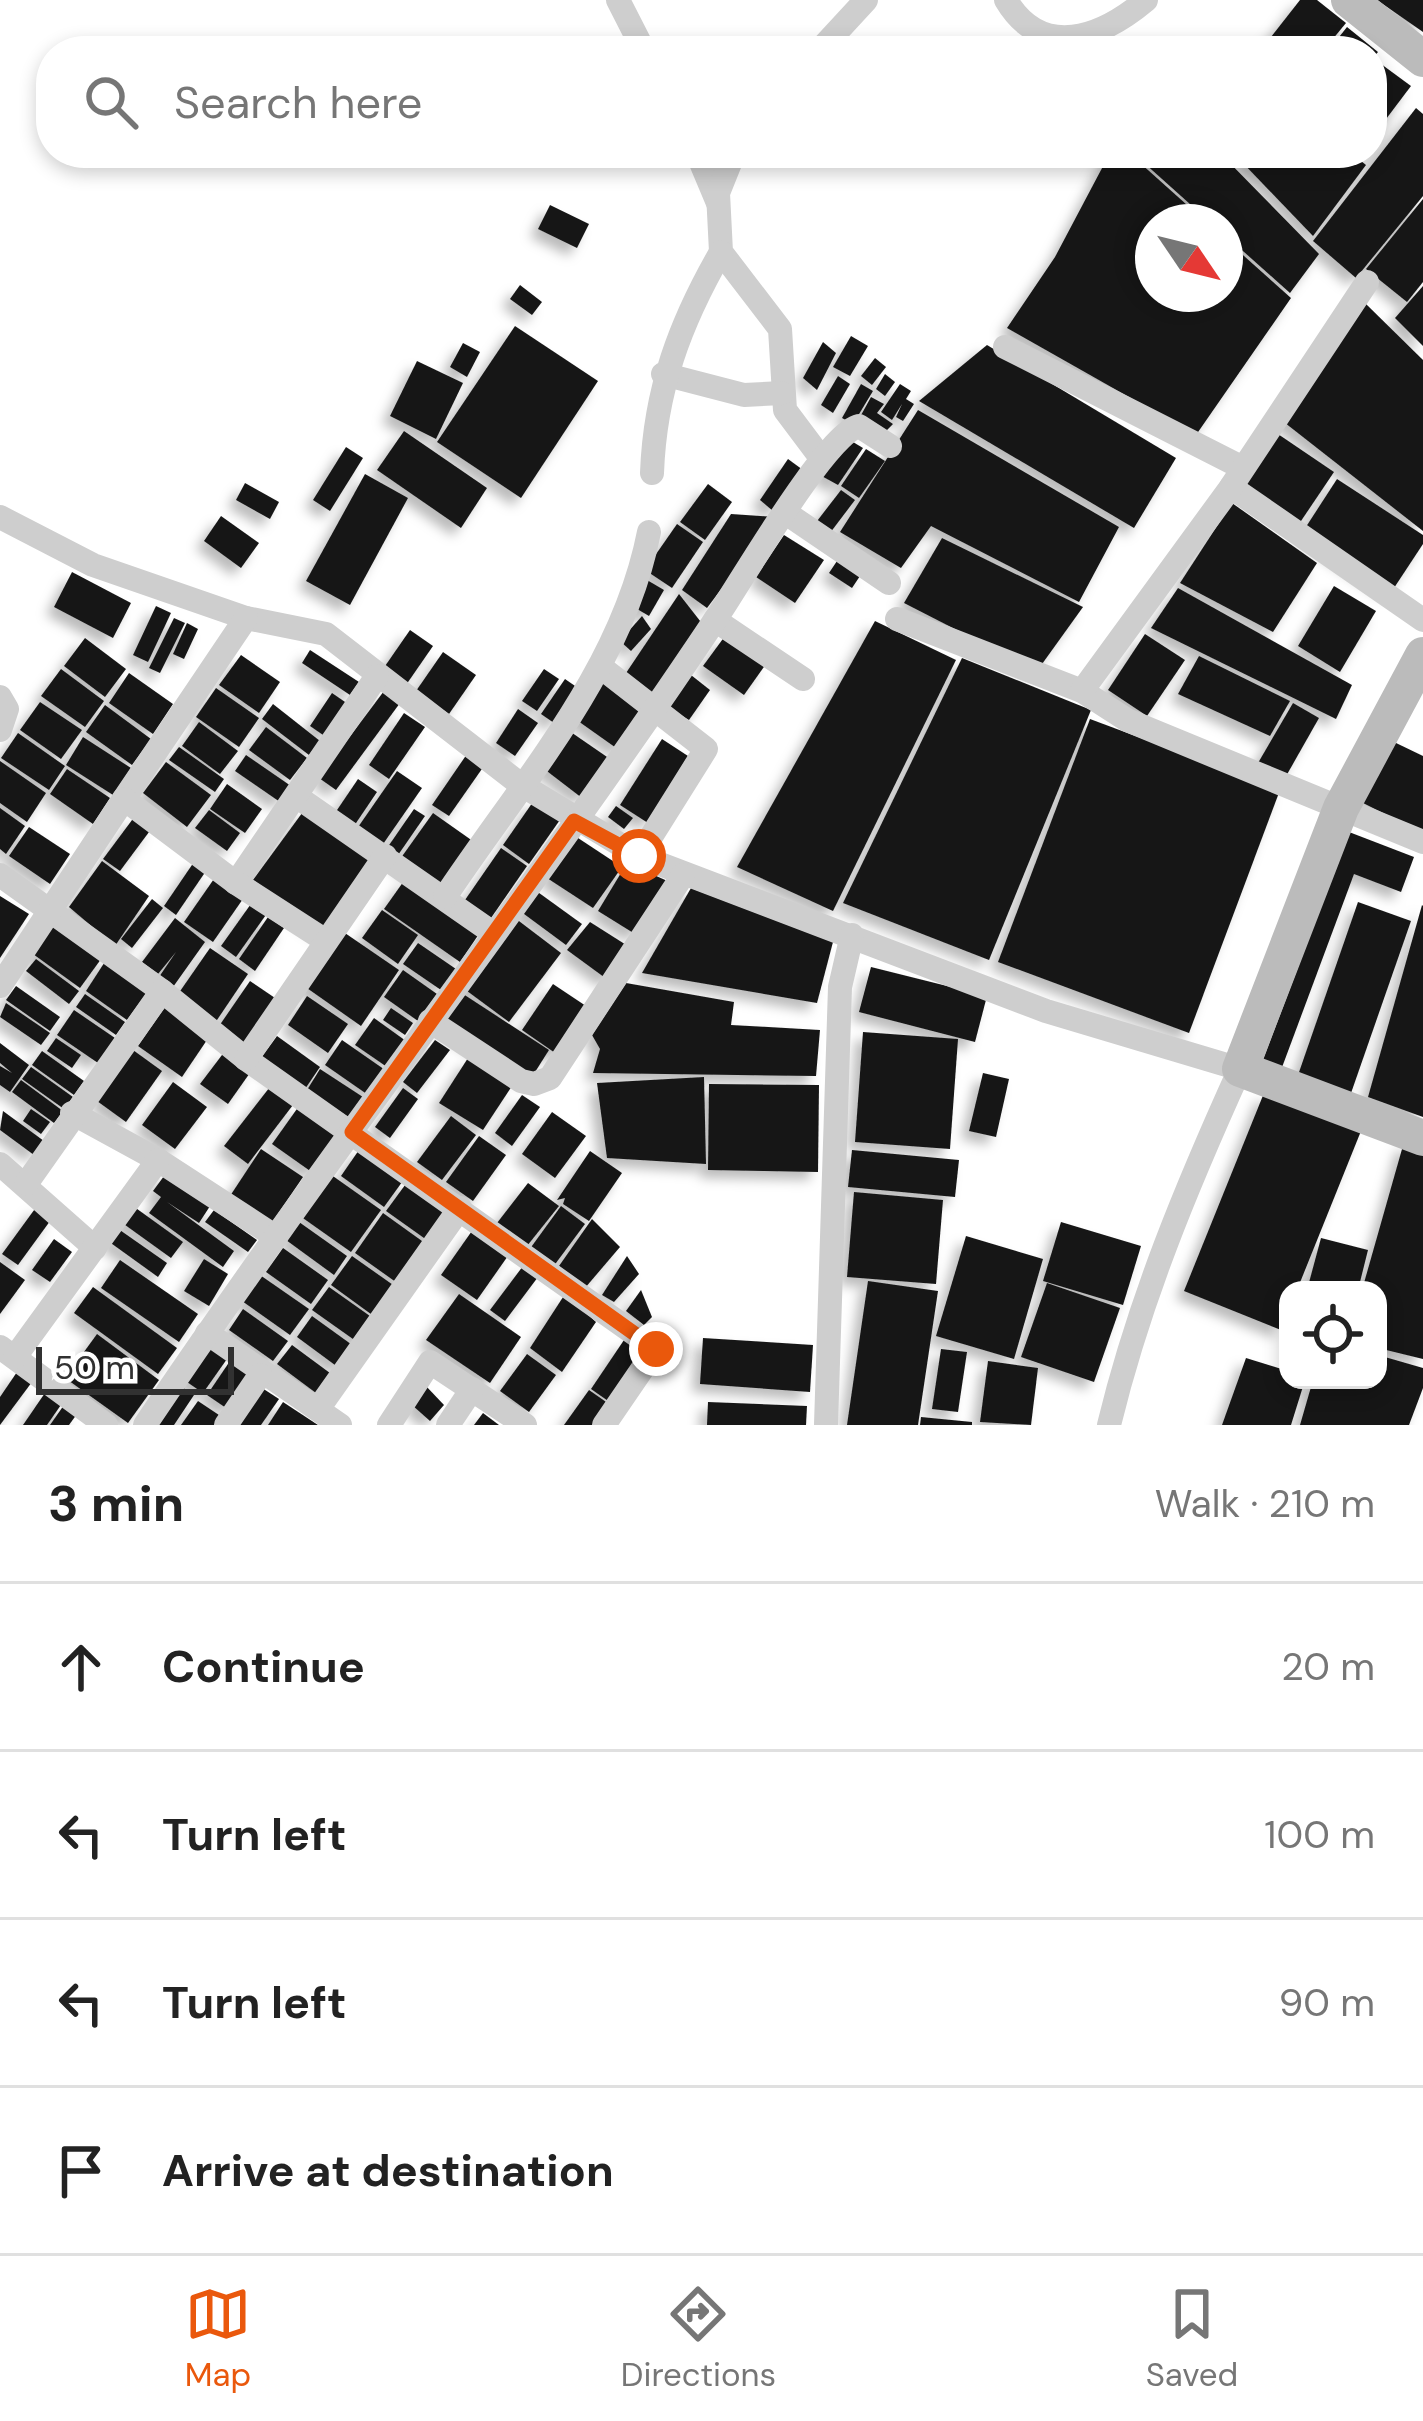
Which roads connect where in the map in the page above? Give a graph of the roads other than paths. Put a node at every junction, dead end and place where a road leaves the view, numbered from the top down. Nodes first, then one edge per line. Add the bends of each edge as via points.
1 (618, 0) edge
2 (866, 0) edge
3 (1006, 0) edge
4 (1146, 0) edge
5 (1349, 0) edge
6 (636, 36) edge
7 (833, 36) edge
8 (1047, 36) edge
9 (1089, 36) edge
10 (1423, 59) edge
11 (703, 168) edge
12 (729, 168) edge
13 (718, 203) junction
14 (722, 252) junction
15 (1367, 282) dead end
16 (1005, 347) dead end
17 (663, 374) junction
18 (783, 402) junction
19 (890, 446) dead end
20 (821, 458) junction
21 (652, 473) dead end
22 (1236, 477) junction
23 (786, 513) junction
24 (0, 518) edge
25 (649, 532) dead end
26 (889, 584) dead end
27 (246, 618) junction
28 (897, 619) dead end
29 (715, 620) junction
30 (1423, 620) edge
31 (1423, 655) edge
32 (602, 668) junction
33 (376, 676) junction
34 (803, 679) dead end
35 (1082, 692) junction
36 (0, 697) edge
37 (652, 707) junction
38 (0, 730) edge
39 (520, 784) junction
40 (296, 796) junction
41 (124, 799) junction
42 (1341, 808) junction
43 (574, 821) junction
44 (1423, 842) edge
45 (385, 856) junction
46 (639, 856) junction
47 (0, 874) edge
48 (683, 875) junction
49 (236, 883) junction
50 (445, 897) junction
51 (55, 911) junction
52 (493, 933) junction
53 (852, 935) junction
54 (326, 941) junction
55 (0, 986) edge
56 (162, 991) junction
57 (430, 1021) junction
58 (246, 1059) junction
59 (1240, 1070) junction
60 (72, 1113) junction
61 (352, 1132) junction
62 (1423, 1138) edge
63 (158, 1160) junction
64 (0, 1164) edge
65 (26, 1184) junction
66 (460, 1208) junction
67 (276, 1237) junction
68 (95, 1248) junction
69 (207, 1333) junction
70 (7, 1352) edge
71 (260, 1375) junction
72 (472, 1390) junction
73 (318, 1409) junction
74 (106, 1425) edge
75 (146, 1425) edge
76 (226, 1425) edge
77 (340, 1425) edge
78 (389, 1425) edge
79 (448, 1425) edge
80 (526, 1425) edge
81 (604, 1425) edge
82 (826, 1425) edge
83 (1109, 1425) edge

1 - 6 street
2 - 7 street
3 - 8 street
4 - 9 street
5 - 10 street
11 - 13 street
12 - 13 street
13 - 14 street
14 - 17 street
14 - 18 street via 779,329
15 - 22 street
16 - 22 street
17 - 18 street
17 - 21 street
18 - 20 street
19 - 20 street via 849,428
20 - 23 street
22 - 30 street
22 - 35 street
23 - 26 street
23 - 29 street
24 - 27 street via 93,565
25 - 32 street via 642,571
27 - 33 street via 326,634
27 - 41 street
28 - 35 street
29 - 34 street
29 - 37 street
31 - 42 street
32 - 37 street
32 - 39 street
33 - 39 street
33 - 40 street
35 - 42 street via 1127,720
36 - 38 street via 7,709
37 - 43 street
37 - 46 street via 706,749
39 - 43 street
39 - 50 street
40 - 45 street
40 - 49 street
41 - 49 street
41 - 51 street
42 - 44 street
42 - 59 street
43 - 46 street
43 - 52 street
45 - 50 street
45 - 54 street
46 - 48 street
47 - 51 street
48 - 53 street
48 - 57 street via 550,1078 520,1081
49 - 54 street
50 - 52 street
51 - 55 street
51 - 56 street
52 - 57 street
53 - 59 street via 1046,1011
53 - 82 street via 839,1008
54 - 58 street
56 - 58 street
56 - 60 street
57 - 61 street
58 - 61 street
59 - 62 street
59 - 83 street via 1160,1255
60 - 63 street
60 - 65 street
61 - 66 street
61 - 67 street
63 - 67 street
63 - 68 street
64 - 65 street
65 - 68 street
66 - 73 street
66 - 81 street via 656,1349
67 - 69 street
68 - 70 street
69 - 71 street
69 - 75 street
70 - 74 street
71 - 73 street
71 - 76 street
72 - 78 street via 430,1362
72 - 79 street
72 - 80 street
73 - 77 street

